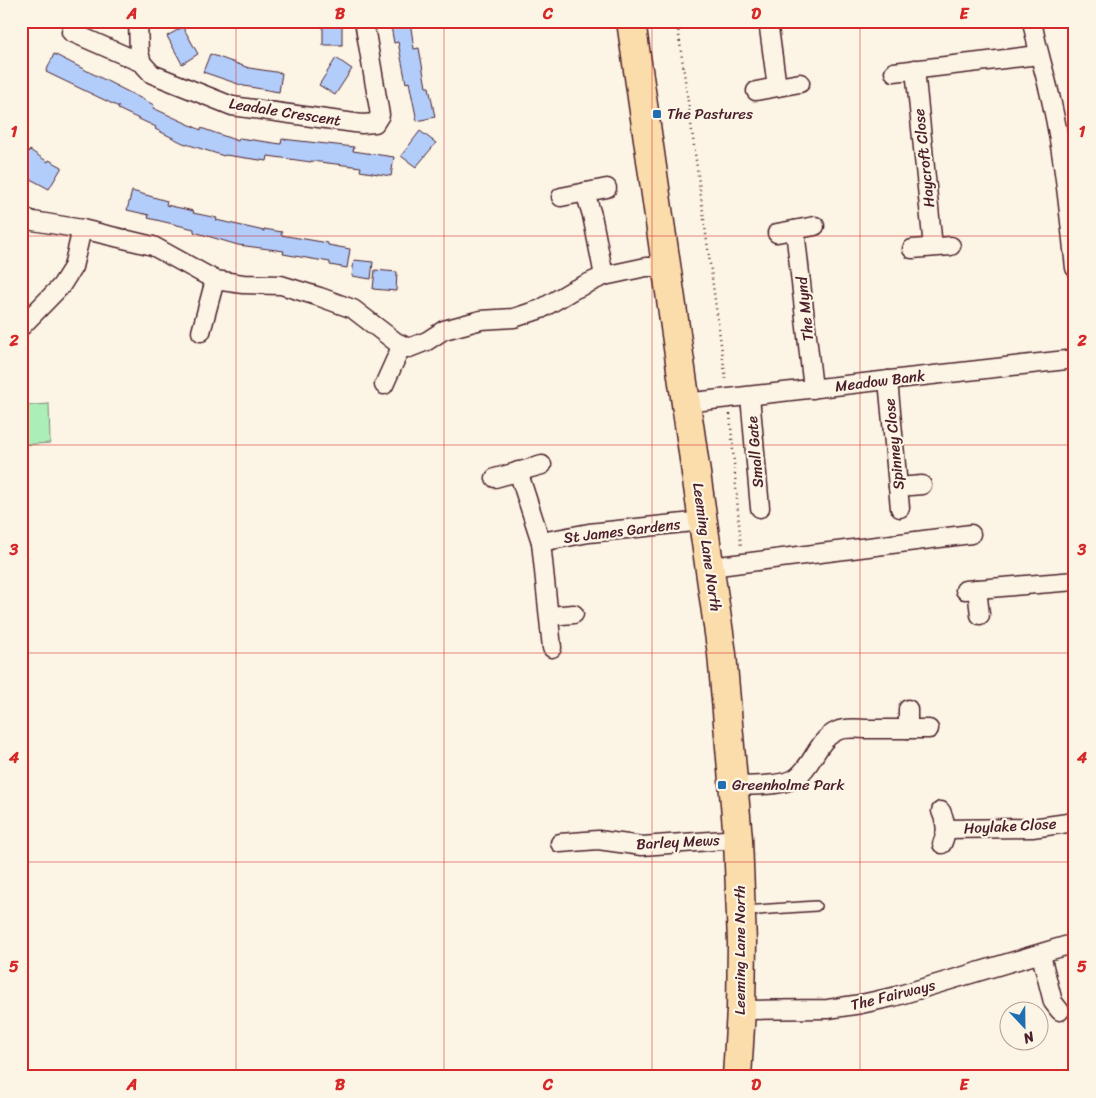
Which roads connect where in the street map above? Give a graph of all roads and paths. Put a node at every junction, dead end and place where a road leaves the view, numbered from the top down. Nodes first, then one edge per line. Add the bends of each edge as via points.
1 (138, 21) edge
2 (364, 21) edge
3 (631, 21) edge
4 (676, 21) edge
5 (768, 21) edge
6 (1032, 21) edge
7 (70, 32) dead end
8 (1038, 55) junction
9 (142, 63) junction
10 (915, 69) junction
11 (894, 72) dead end
12 (800, 83) dead end
13 (777, 87) junction
14 (756, 91) dead end
15 (607, 188) dead end
16 (585, 192) junction
17 (561, 197) dead end
18 (21, 216) edge
19 (815, 226) dead end
20 (82, 229) junction
21 (795, 230) junction
22 (777, 233) dead end
23 (951, 246) dead end
24 (933, 248) junction
25 (912, 249) dead end
26 (667, 267) junction
27 (1075, 268) edge
28 (604, 276) junction
29 (215, 280) junction
30 (21, 327) edge
31 (201, 332) dead end
32 (402, 345) junction
33 (1075, 359) edge
34 (888, 380) junction
35 (384, 385) dead end
36 (813, 388) junction
37 (750, 396) junction
38 (728, 399) junction
39 (686, 403) junction
40 (542, 465) dead end
41 (518, 471) junction
42 (495, 478) dead end
43 (922, 484) dead end
44 (898, 488) junction
45 (760, 508) dead end
46 (900, 508) dead end
47 (703, 521) junction
48 (971, 534) dead end
49 (542, 542) junction
50 (742, 563) junction
51 (711, 567) junction
52 (1075, 581) edge
53 (574, 614) dead end
54 (980, 615) dead end
55 (549, 616) junction
56 (552, 648) dead end
57 (908, 709) dead end
58 (908, 729) junction
59 (929, 729) dead end
60 (734, 786) junction
61 (941, 811) dead end
62 (1075, 822) edge
63 (738, 839) junction
64 (560, 843) dead end
65 (816, 906) dead end
66 (741, 911) junction
67 (1075, 944) edge
68 (1041, 955) junction
69 (741, 1010) junction
70 (1060, 1010) dead end
71 (737, 1077) edge

1 - 9 street
2 - 9 street, Leadale Crescent via 380,115 375,123 362,124 232,106 152,74
3 - 26 highway, Leeming Lane North
4 - 38 path
5 - 13 street
6 - 8 street
7 - 9 street
8 - 10 street
8 - 27 street via 1052,104 1067,192
10 - 11 street
10 - 24 street, Haycroft Close
12 - 13 street
13 - 14 street
15 - 16 street
16 - 17 street
16 - 28 street
18 - 20 street
19 - 21 street
20 - 29 street via 153,246
20 - 30 street via 73,267 61,286
21 - 22 street
21 - 36 street, The Mynd
23 - 24 street
24 - 25 street
26 - 28 street via 646,267
26 - 39 highway, Leeming Lane North
28 - 32 street via 541,309 514,318 481,320 444,330 409,348
29 - 31 street
29 - 32 street via 281,285 320,297 353,309
32 - 35 street
33 - 34 street, Meadow Bank
34 - 36 street, Meadow Bank
34 - 44 street, Spinney Close
36 - 37 street, Meadow Bank
37 - 38 street, Meadow Bank
37 - 45 street, Small Gate
38 - 39 street, Meadow Bank
38 - 50 path
39 - 47 highway, Leeming Lane North
40 - 41 street
41 - 42 street
41 - 49 street
43 - 44 street
44 - 46 street, Spinney Close
47 - 49 street, St James Gardens via 589,533
47 - 51 highway, Leeming Lane North
48 - 50 street
49 - 55 street
50 - 51 street
51 - 60 highway, Leeming Lane North
52 - 54 street via 971,589
53 - 55 street
55 - 56 street
57 - 58 street
58 - 59 street
58 - 60 street via 838,731 823,741 797,777 780,783
60 - 63 highway, Leeming Lane North
61 - 62 street, Hoylake Close via 944,836
63 - 64 street, Barley Mews via 642,846 598,840
63 - 66 highway, Leeming Lane North
65 - 66 lane
66 - 69 highway, Leeming Lane North
67 - 68 street, The Fairways
68 - 69 street, The Fairways via 862,1004 828,1009
68 - 70 street via 1053,1002
69 - 71 highway, Leeming Lane North

